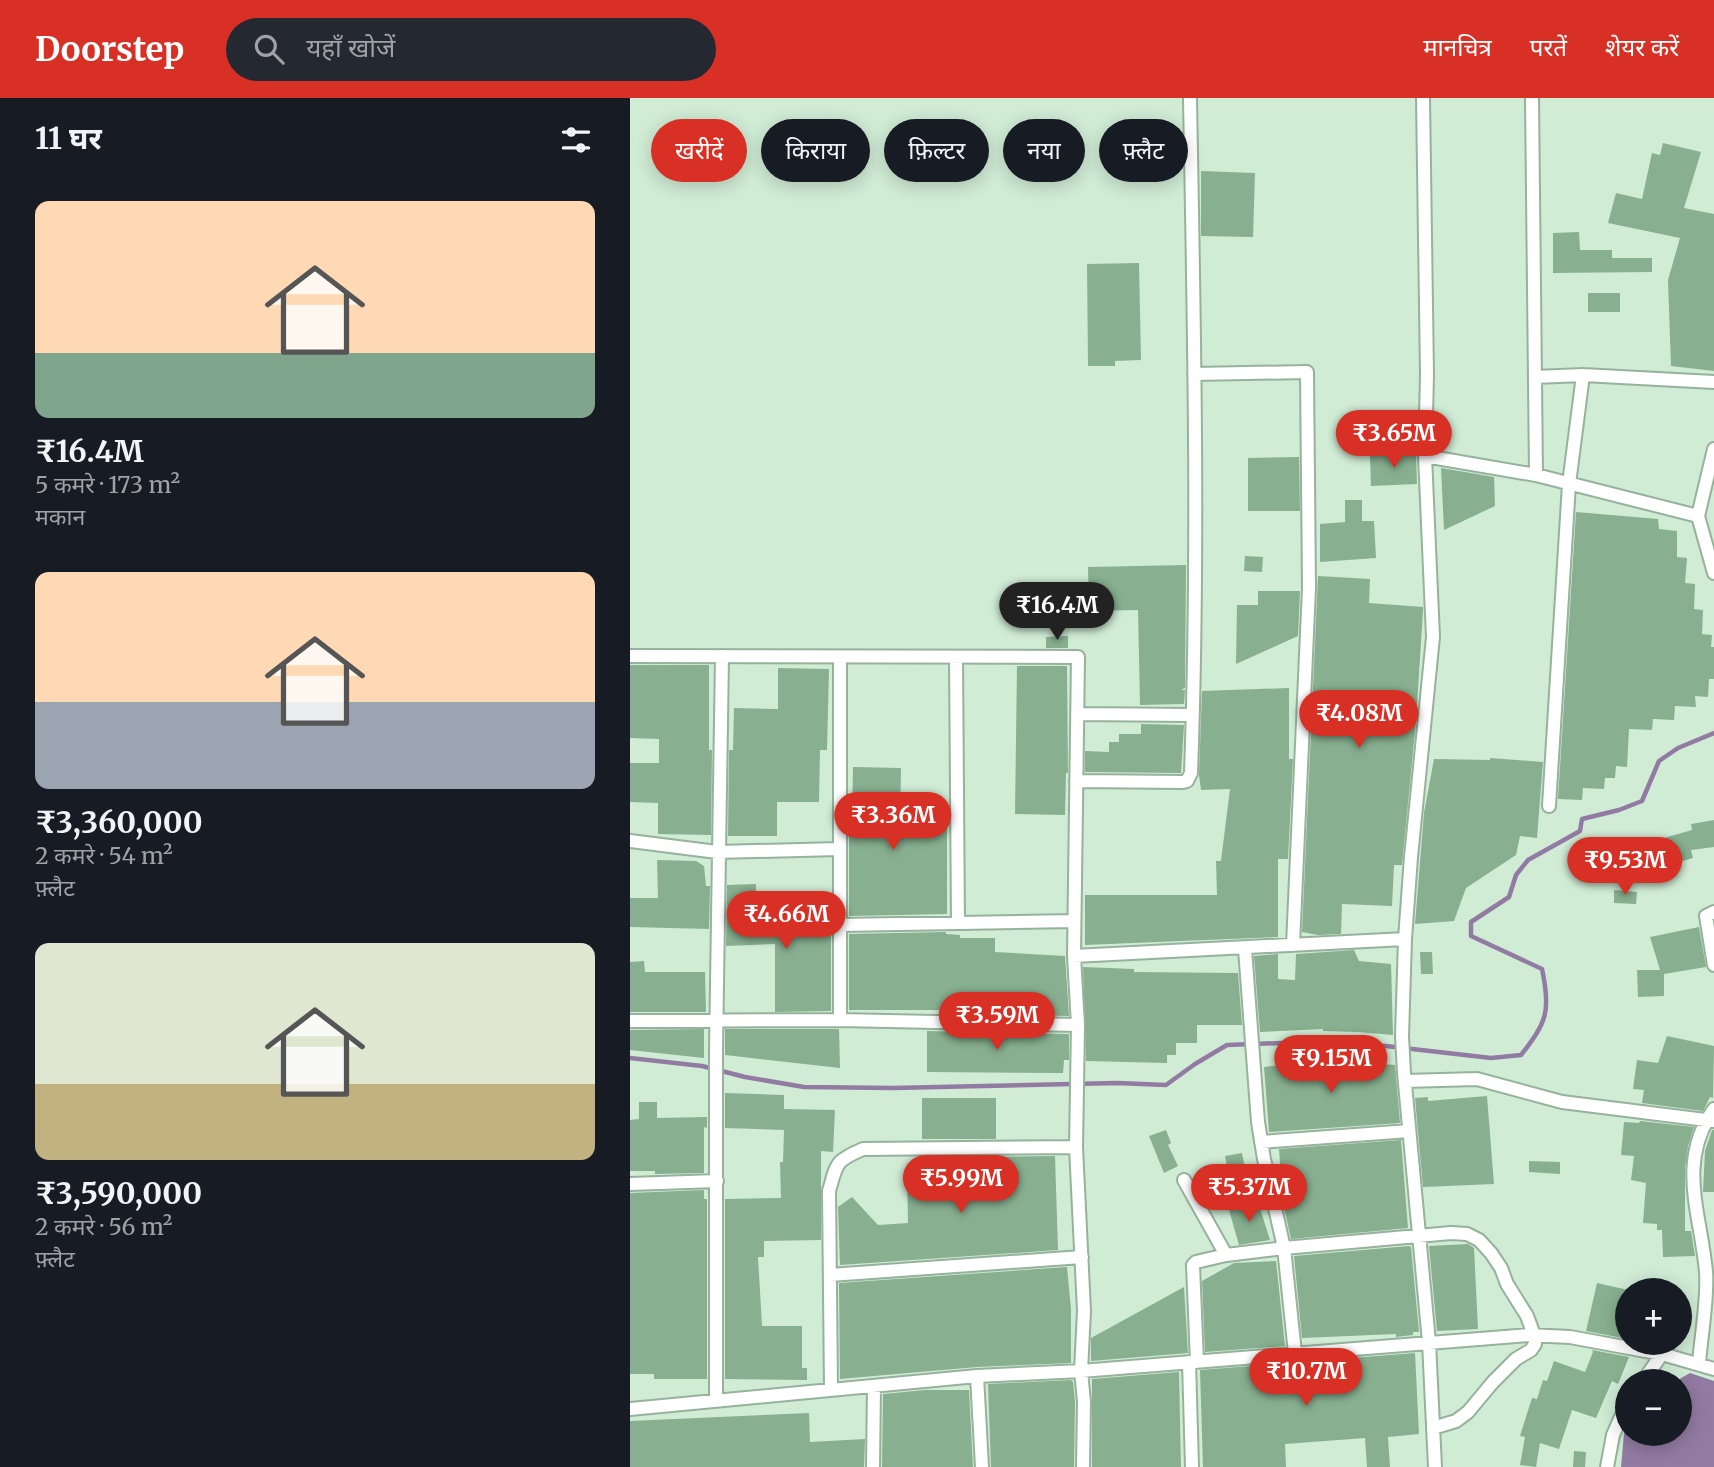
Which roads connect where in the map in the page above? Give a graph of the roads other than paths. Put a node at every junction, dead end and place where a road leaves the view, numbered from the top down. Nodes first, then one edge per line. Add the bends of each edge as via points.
1 (1190, 98) edge
2 (1423, 98) edge
3 (1532, 98) edge
4 (1194, 374) junction
5 (1583, 376) junction
6 (1535, 377) junction
7 (1714, 382) edge
8 (1714, 449) edge
9 (1425, 456) junction
10 (1536, 475) junction
11 (1569, 484) junction
12 (1698, 516) junction
13 (1714, 573) edge
14 (630, 656) edge
15 (722, 656) junction
16 (840, 657) junction
17 (956, 658) junction
18 (1077, 714) junction
19 (1193, 715) junction
20 (1076, 781) junction
21 (1549, 806) dead end
22 (630, 841) edge
23 (839, 849) junction
24 (717, 852) junction
25 (1714, 912) edge
26 (1074, 921) junction
27 (958, 923) junction
28 (840, 925) junction
29 (1405, 939) junction
30 (1293, 945) junction
31 (1245, 949) junction
32 (1074, 956) junction
33 (1714, 965) edge
34 (840, 1020) junction
35 (630, 1021) edge
36 (717, 1021) junction
37 (1078, 1025) junction
38 (1404, 1077) junction
39 (1714, 1109) edge
40 (1710, 1121) edge
41 (1409, 1131) junction
42 (1261, 1142) junction
43 (1076, 1147) junction
44 (1184, 1180) dead end
45 (717, 1181) junction
46 (630, 1184) edge
47 (1419, 1236) junction
48 (1284, 1248) junction
49 (1226, 1255) junction
50 (1082, 1257) junction
51 (830, 1275) junction
52 (1534, 1335) junction
53 (1429, 1342) junction
54 (1615, 1345) edge
55 (1295, 1353) junction
56 (1666, 1355) edge
57 (1193, 1362) junction
58 (1699, 1364) junction
59 (1714, 1369) edge
60 (1081, 1371) junction
61 (977, 1376) junction
62 (874, 1386) junction
63 (831, 1390) junction
64 (716, 1401) junction
65 (630, 1409) edge
66 (1433, 1428) junction
67 (1615, 1430) edge
68 (873, 1467) edge
69 (982, 1467) edge
70 (1083, 1467) edge
71 (1192, 1467) edge
72 (1435, 1467) edge
73 (1607, 1467) edge

1 - 4 street
2 - 9 street
3 - 6 street
4 - 19 street
4 - 30 street via 1307,372 1309,588
5 - 6 street
5 - 7 street
5 - 11 street
6 - 10 street
8 - 12 street
9 - 10 street
9 - 29 street via 1433,637
10 - 11 street
11 - 12 street
11 - 21 street
12 - 13 street
14 - 15 street
15 - 16 street
15 - 24 street
16 - 17 street
16 - 23 street
17 - 18 street via 1078,657
17 - 27 street
18 - 19 street
18 - 20 street
19 - 20 street via 1188,781
20 - 26 street
22 - 24 street
23 - 24 street
23 - 28 street
24 - 36 street
25 - 33 street via 1706,920
26 - 27 street
26 - 32 street
27 - 28 street
28 - 34 street
29 - 30 street
29 - 38 street
30 - 31 street
31 - 32 street
31 - 42 street
32 - 37 street
34 - 36 street
34 - 37 street
35 - 36 street
36 - 45 street
37 - 43 street
38 - 40 street via 1477,1079 1562,1102
38 - 41 street
39 - 40 street
40 - 58 street via 1697,1139 1693,1180 1706,1274
41 - 42 street
41 - 47 street
42 - 48 street
43 - 50 street
43 - 51 street via 863,1149 848,1156 836,1164 830,1191
44 - 49 street
45 - 46 street
45 - 64 street
47 - 48 street
47 - 52 street via 1467,1234 1479,1240 1501,1268
47 - 53 street
48 - 49 street
48 - 55 street
49 - 57 street via 1193,1265
50 - 51 street
50 - 60 street
51 - 63 street
52 - 53 street
52 - 54 street
52 - 66 street via 1531,1350 1493,1381 1468,1412
53 - 55 street
53 - 66 street
55 - 57 street
56 - 58 street
57 - 60 street
57 - 71 street
58 - 59 street
60 - 61 street
60 - 70 street
61 - 62 street
61 - 69 street
62 - 63 street
62 - 68 street
63 - 64 street
64 - 65 street
66 - 72 street
67 - 73 street

